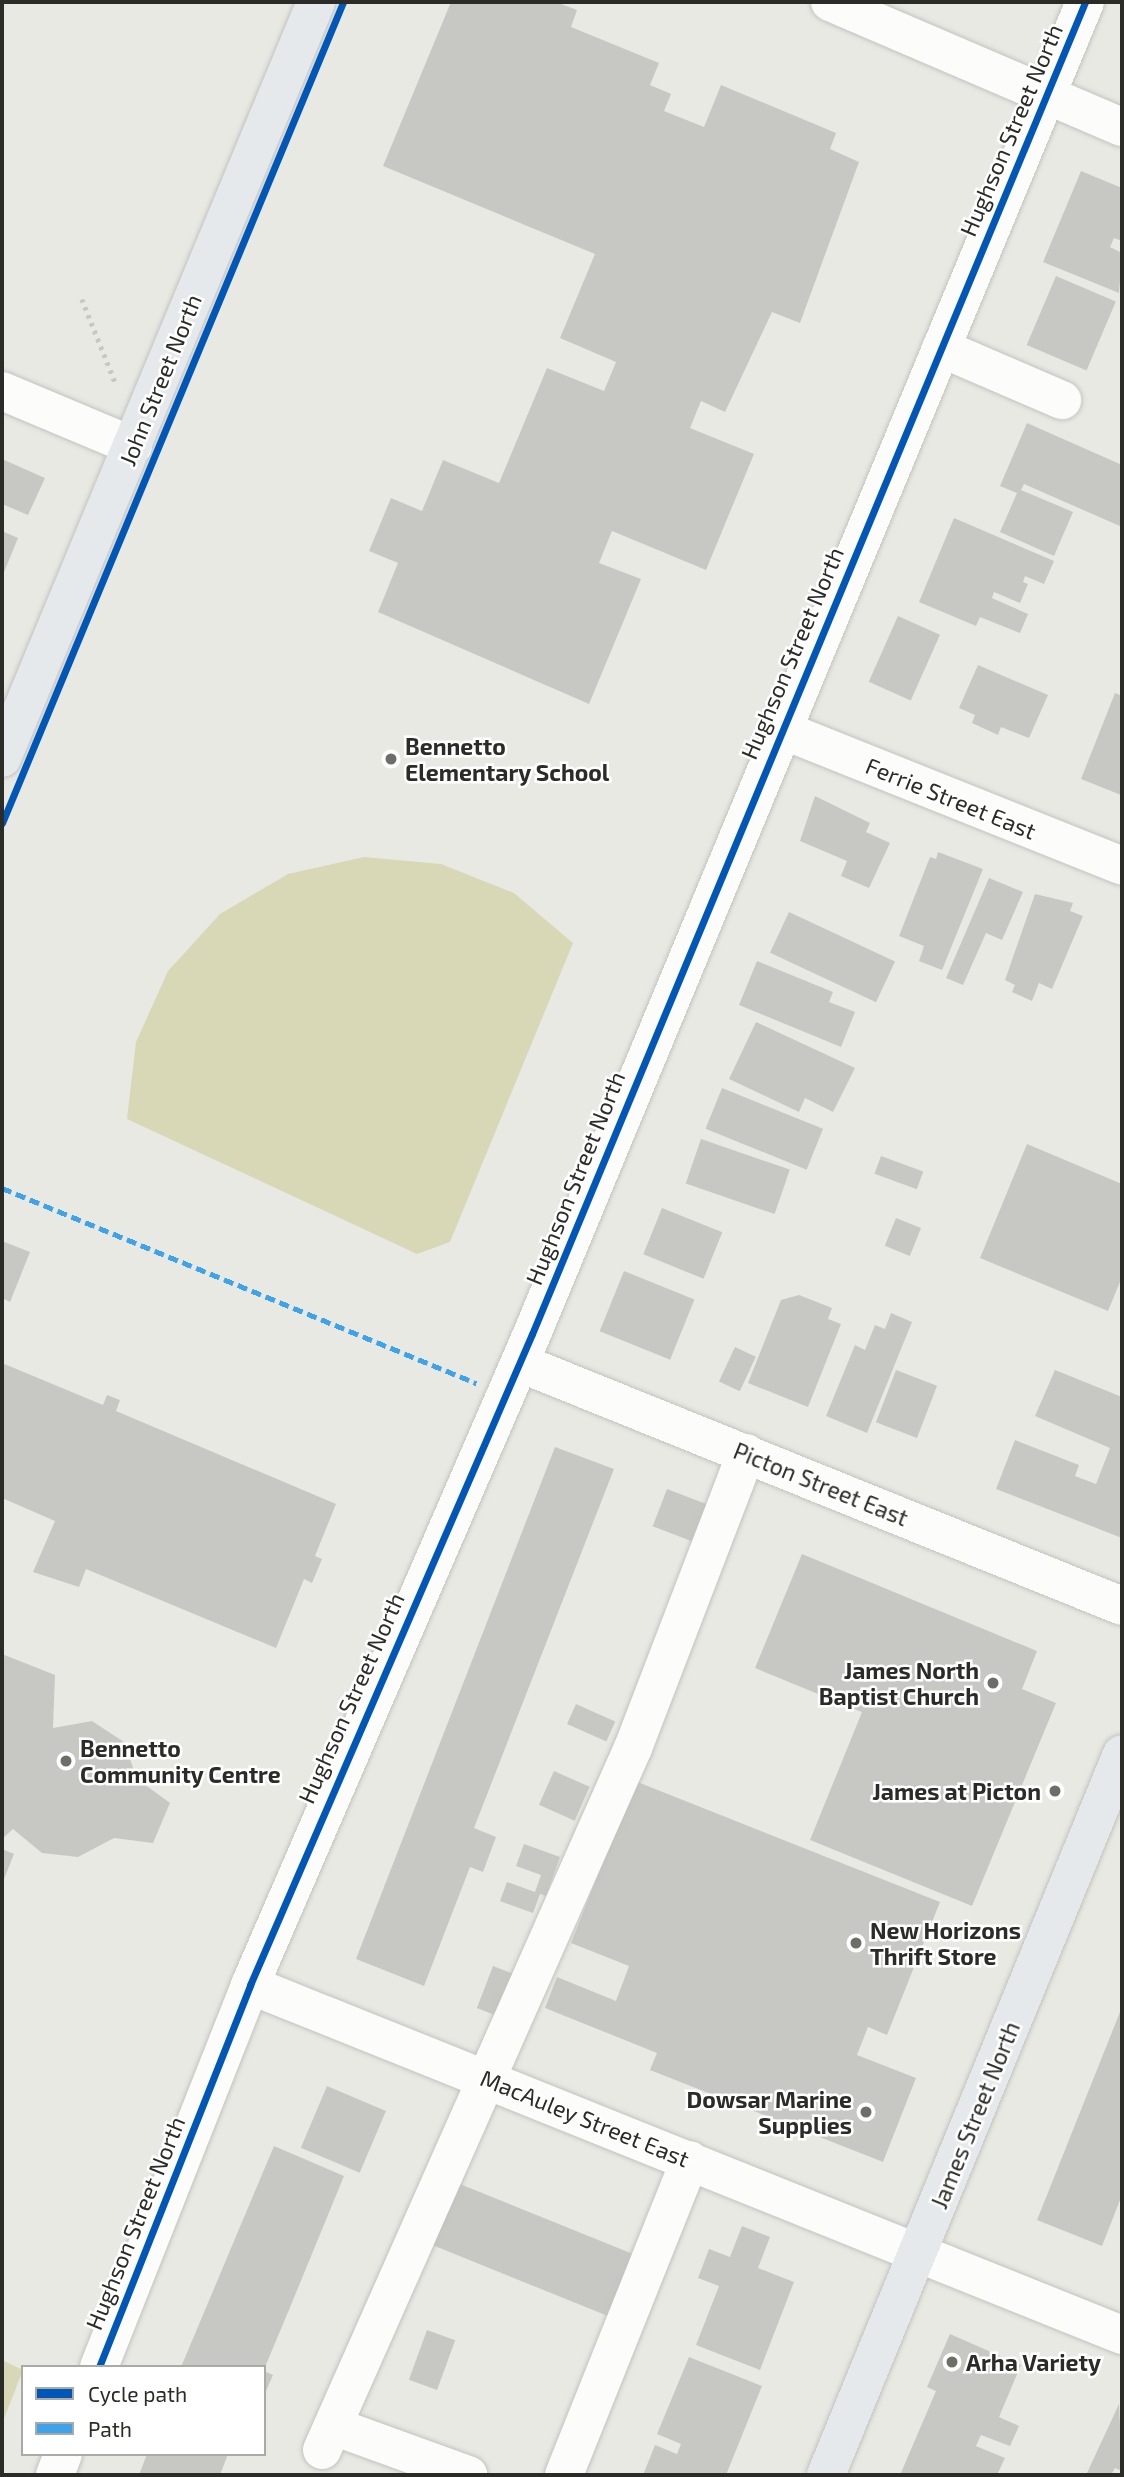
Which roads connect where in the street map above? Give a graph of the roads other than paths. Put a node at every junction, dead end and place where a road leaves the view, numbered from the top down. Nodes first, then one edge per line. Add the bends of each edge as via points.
1 (316, 2) edge
2 (830, 2) edge
3 (1085, 2) edge
4 (1046, 95) junction
5 (1122, 127) edge
6 (941, 348) junction
7 (2, 391) edge
8 (1062, 400) dead end
9 (133, 446) junction
10 (780, 729) junction
11 (5, 742) edge
12 (1122, 866) edge
13 (520, 1363) junction
14 (746, 1453) junction
15 (1122, 1606) edge
16 (1122, 1754) edge
17 (250, 1985) junction
18 (485, 2078) junction
19 (690, 2160) junction
20 (919, 2251) junction
21 (1122, 2335) edge
22 (100, 2365) edge
23 (62, 2456) edge
24 (55, 2475) edge
25 (468, 2475) edge
26 (564, 2475) edge
27 (826, 2475) edge

1 - 9 main road, John Street North
2 - 4 street
3 - 4 street, Hughson Street North
4 - 5 street
4 - 6 street, Hughson Street North
6 - 8 street
6 - 10 street, Hughson Street North
7 - 9 street
9 - 11 main road, John Street North
10 - 12 street, Ferrie Street East
10 - 13 street, Hughson Street North
13 - 14 street, Picton Street East
13 - 17 street, Hughson Street North
14 - 15 street, Picton Street East
14 - 18 street via 633,1748
16 - 20 main road, James Street North
17 - 18 street, MacAuley Street East
17 - 22 street, Hughson Street North
18 - 19 street, MacAuley Street East
18 - 25 street via 328,2438
19 - 20 street, MacAuley Street East
19 - 26 street
20 - 21 street, MacAuley Street East
20 - 27 main road, James Street North
23 - 24 street

